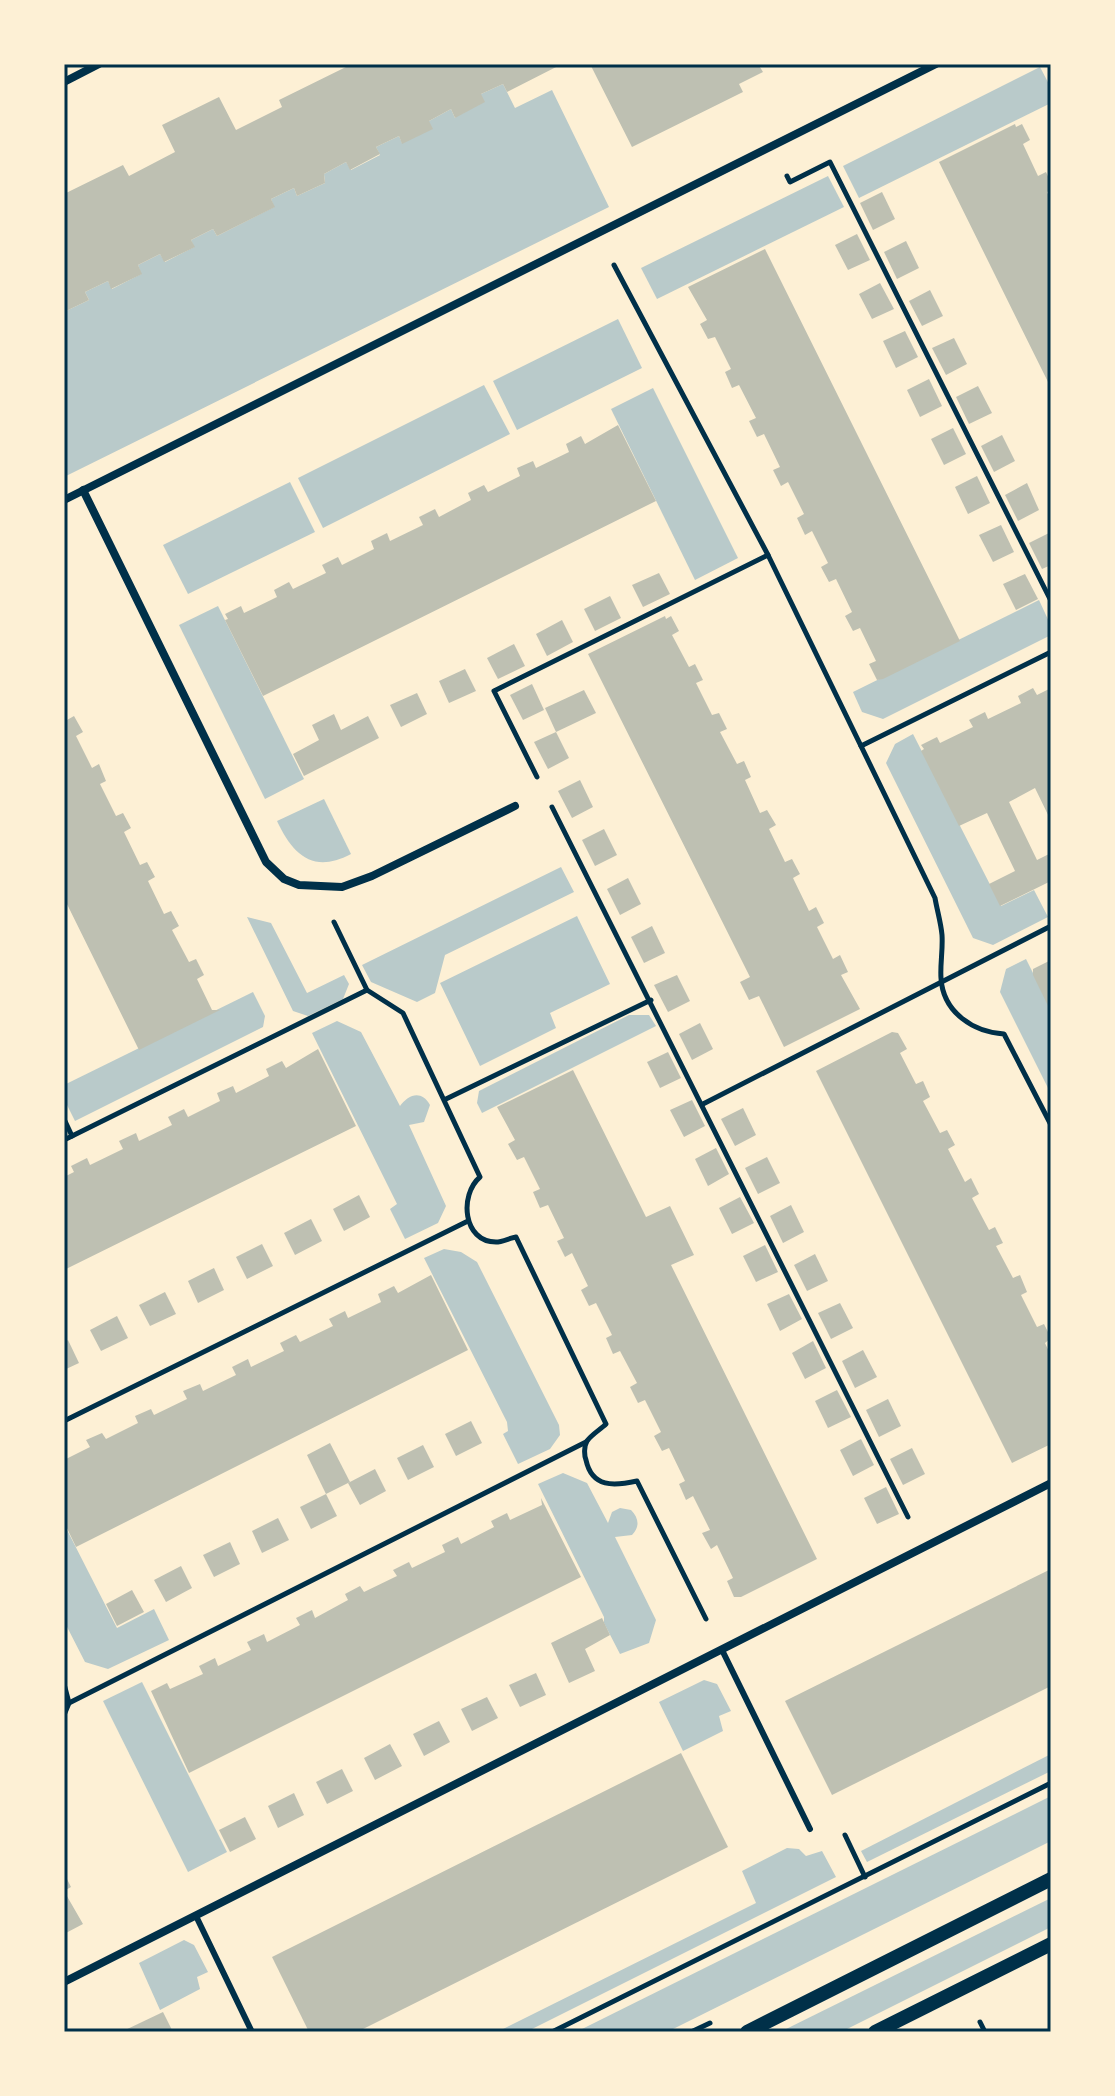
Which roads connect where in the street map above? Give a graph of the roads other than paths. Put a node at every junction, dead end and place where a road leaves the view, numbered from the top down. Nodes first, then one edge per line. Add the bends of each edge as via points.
1 (99, 64) edge
2 (936, 64) edge
3 (64, 82) edge
4 (83, 490) junction
5 (64, 500) edge
6 (515, 806) road end
7 (1051, 1483) edge
8 (723, 1652) junction
9 (810, 1829) dead end
10 (1051, 1879) edge
11 (196, 1916) junction
12 (1051, 1944) edge
13 (64, 1982) edge
14 (252, 2032) edge
15 (747, 2032) edge
16 (875, 2032) edge

1 - 3 street
2 - 4 street
4 - 5 street
4 - 6 street via 266,862 284,879 342,887
7 - 8 street
8 - 9 lane
8 - 11 street
10 - 15 street
11 - 13 street
11 - 14 lane
12 - 16 street

